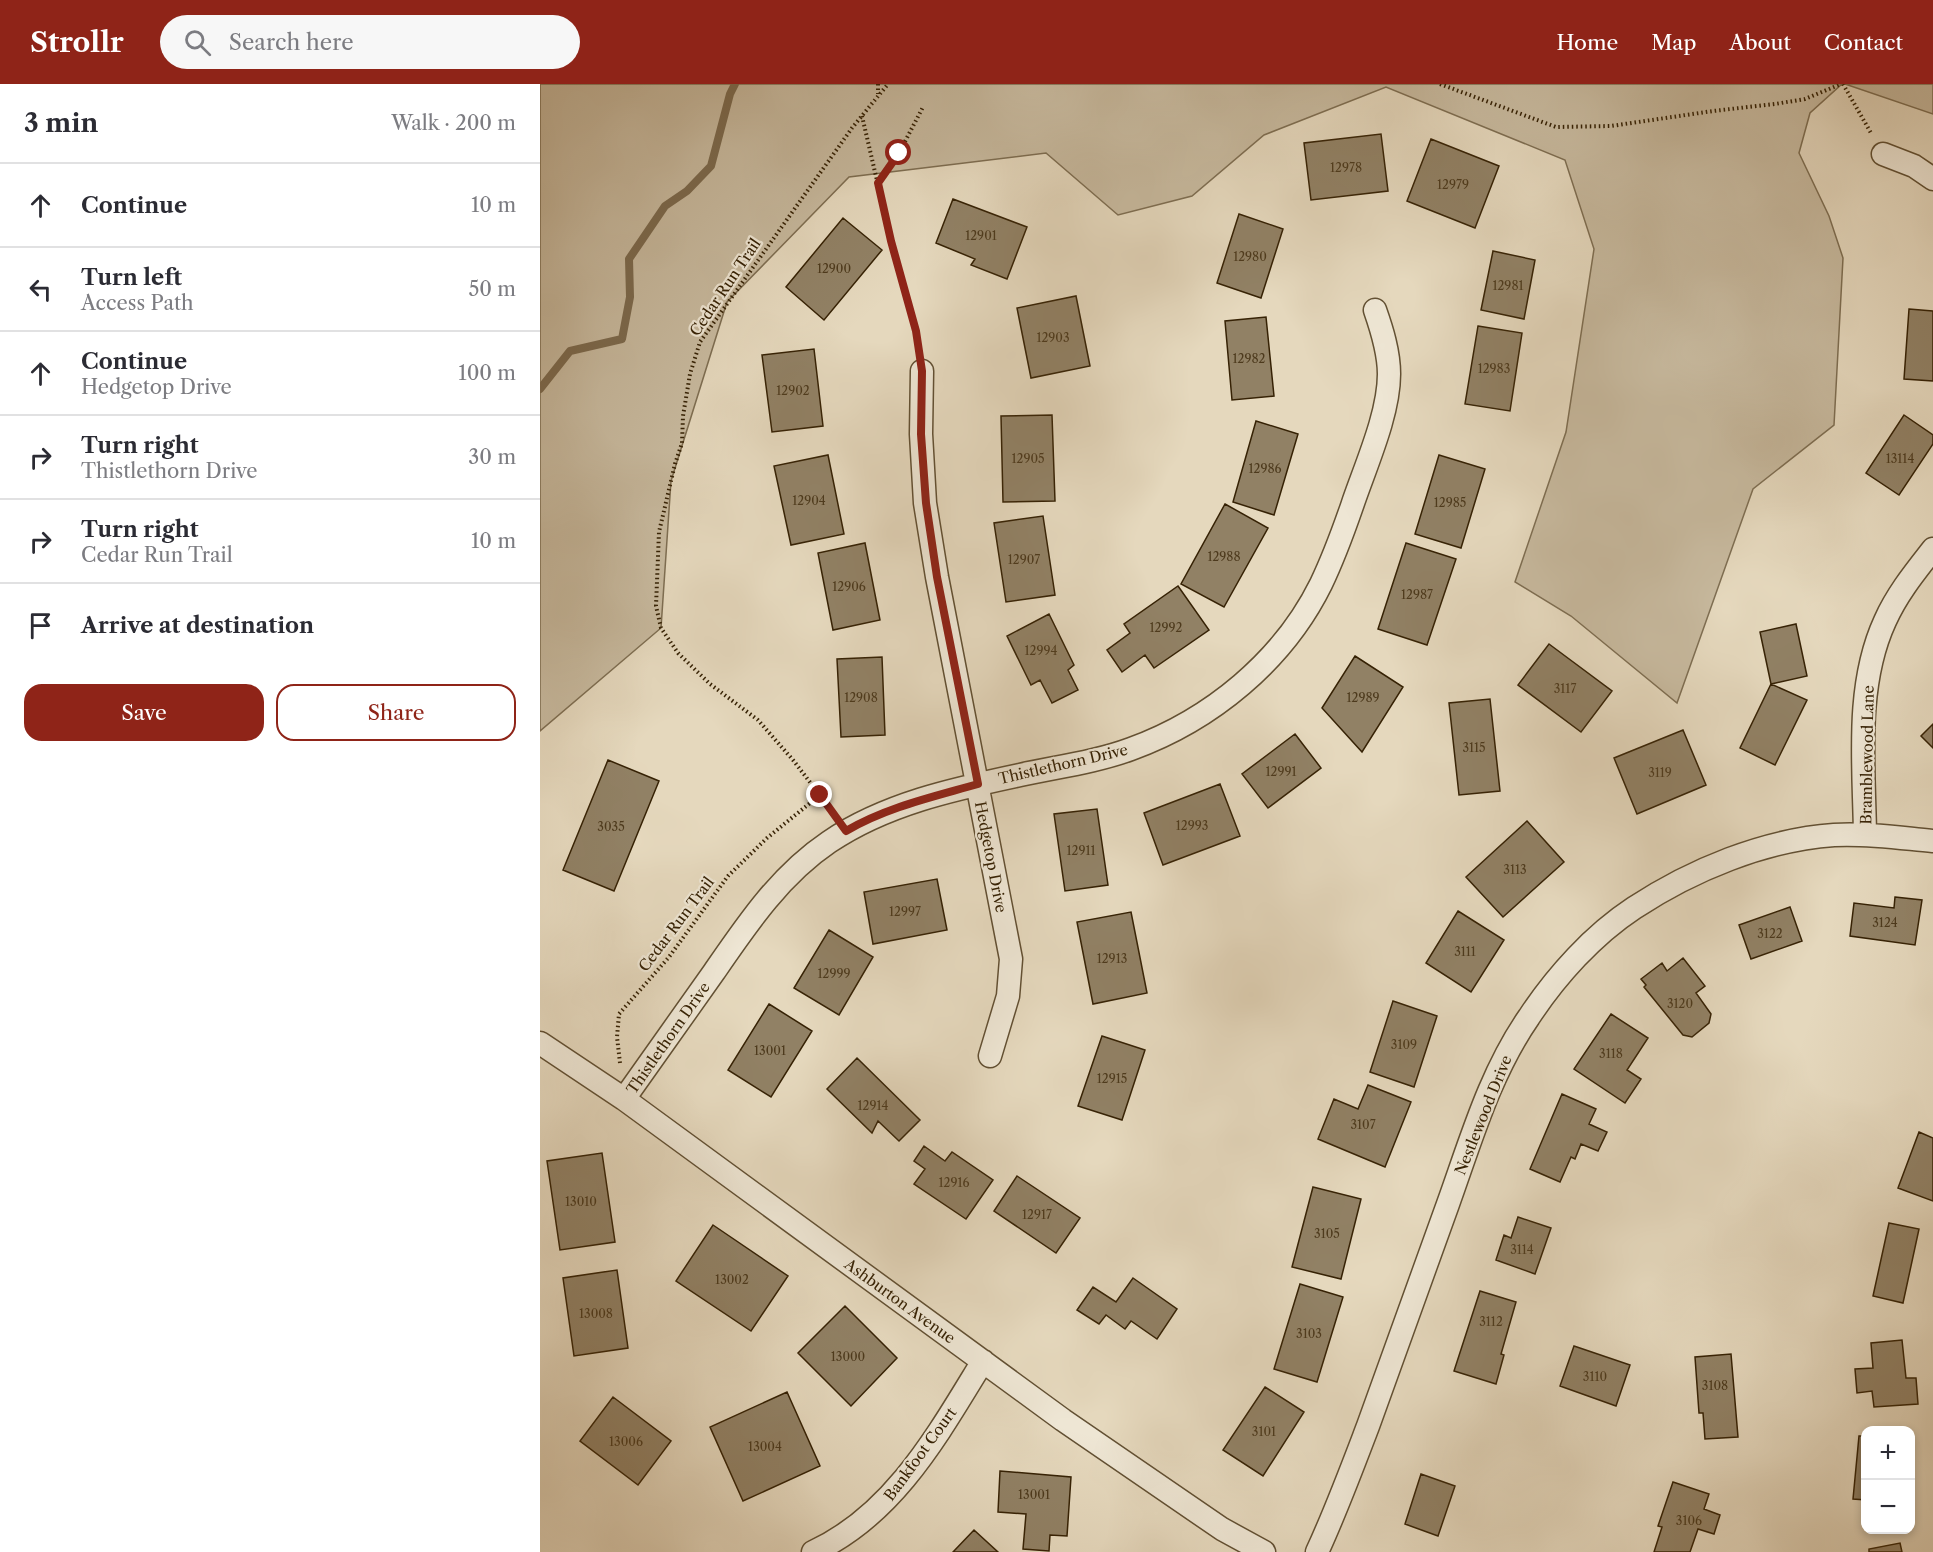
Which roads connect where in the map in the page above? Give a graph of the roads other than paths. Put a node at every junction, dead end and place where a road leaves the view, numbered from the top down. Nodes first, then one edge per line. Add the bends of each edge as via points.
1 (1882, 154) road end
2 (1933, 179) edge
3 (1375, 310) dead end
4 (922, 371) road end
5 (1933, 549) edge
6 (978, 784) junction
7 (1864, 834) junction
8 (1933, 841) edge
9 (540, 1043) edge
10 (990, 1056) dead end
11 (624, 1099) junction
12 (983, 1361) junction
13 (813, 1552) edge
14 (1264, 1552) edge
15 (1317, 1552) edge

1 - 2 street via 1914,166
3 - 6 street, Thistlethorn Drive via 1384,336 1389,373 1386,405 1321,584 1279,648 1217,705 1181,727 1130,750
4 - 6 street, Hedgetop Drive via 926,503
5 - 7 street, Bramblewood Lane via 1905,583 1875,648 1864,733
6 - 10 street, Hedgetop Drive via 1011,959 1008,996
6 - 11 street, Thistlethorn Drive via 899,806 861,822 825,844 790,874 759,908
7 - 8 street, Nestlewood Drive
7 - 15 street, Nestlewood Drive via 1778,844 1678,882 1632,909 1589,945 1528,1017 1483,1106 1370,1420
9 - 11 street, Ashburton Avenue
11 - 12 street, Ashburton Avenue
12 - 13 street, Bankfoot Court via 944,1423 887,1500 867,1519
12 - 14 street, Ashburton Avenue via 1222,1529

